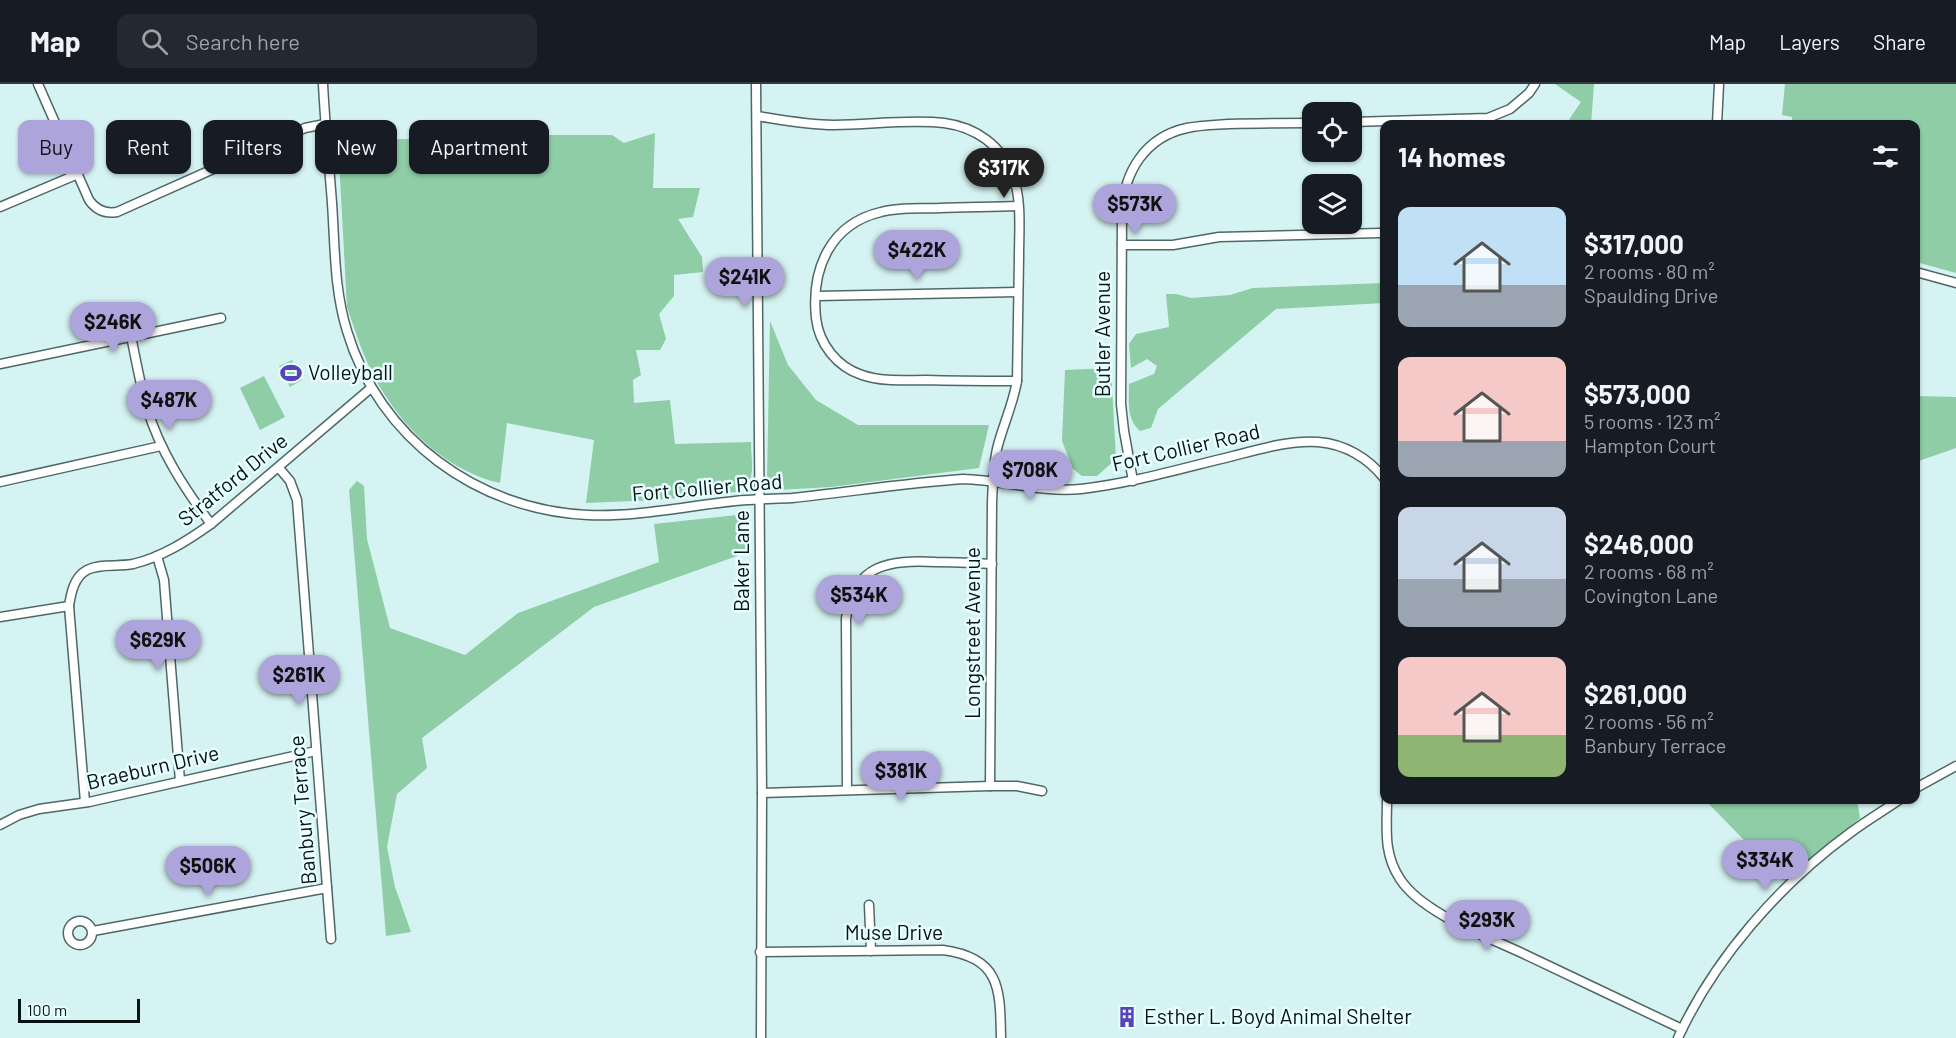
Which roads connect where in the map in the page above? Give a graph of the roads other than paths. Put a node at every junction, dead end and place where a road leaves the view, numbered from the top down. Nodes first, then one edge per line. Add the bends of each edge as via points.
1 (38, 84) edge
2 (323, 84) edge
3 (756, 84) edge
4 (1535, 84) edge
5 (1719, 84) edge
6 (757, 116) junction
7 (54, 120) edge
8 (325, 120) edge
9 (1476, 120) edge
10 (1717, 120) edge
11 (1362, 122) edge
12 (1380, 122) edge
13 (1302, 123) edge
14 (315, 126) edge
15 (78, 174) joint
16 (329, 174) edge
17 (1018, 206) junction
18 (0, 207) edge
19 (1380, 233) dead end
20 (1122, 245) junction
21 (1920, 273) edge
22 (1956, 283) edge
23 (1018, 292) junction
24 (817, 296) junction
25 (221, 318) dead end
26 (131, 336) junction
27 (0, 364) edge
28 (1017, 381) junction
29 (371, 388) junction
30 (162, 446) junction
31 (279, 468) junction
32 (1380, 474) edge
33 (993, 480) junction
34 (1133, 481) junction
35 (0, 482) edge
36 (760, 499) junction
37 (211, 524) junction
38 (157, 556) junction
39 (992, 564) junction
40 (69, 606) junction
41 (0, 617) edge
42 (316, 751) junction
43 (1956, 766) edge
44 (180, 781) junction
45 (990, 786) junction
46 (1920, 786) edge
47 (846, 790) junction
48 (1042, 791) dead end
49 (762, 793) junction
50 (85, 802) junction
51 (1387, 804) edge
52 (1893, 804) edge
53 (0, 825) edge
54 (327, 888) junction
55 (869, 905) dead end
56 (93, 931) dead end
57 (331, 939) dead end
58 (871, 951) junction
59 (760, 952) junction
60 (1682, 1029) junction
61 (761, 1038) edge
62 (1001, 1038) edge
63 (1678, 1038) edge

1 - 7 street
2 - 8 street, Fort Collier Road
3 - 6 street, Baker Lane
4 - 9 street via 1510,109
5 - 10 street
6 - 17 street, Longstreet Avenue via 834,125 930,122 963,127 985,138 1002,155 1014,177
6 - 36 street, Baker Lane
11 - 12 street
13 - 20 street, Butler Avenue via 1198,126 1156,141 1137,159 1126,183
14 - 15 street via 117,212 99,210 89,200
15 - 18 street
16 - 29 street, Fort Collier Road via 340,301 354,352
17 - 23 street, Longstreet Avenue
17 - 24 street via 894,209 871,214 848,227 825,252 818,273
19 - 20 street via 1219,237 1173,245
20 - 34 street, Butler Avenue via 1121,404
21 - 22 street
23 - 24 street
23 - 28 street, Longstreet Avenue
24 - 28 street via 816,316 823,341 837,360 855,373 886,380
25 - 26 street
26 - 27 street
26 - 30 street via 145,401
28 - 33 street, Longstreet Avenue via 997,448
29 - 31 street, Stratford Drive
29 - 36 street, Fort Collier Road via 404,432 444,467 484,491 530,507 596,515
30 - 35 street
30 - 37 street via 182,485
31 - 37 street, Stratford Drive
31 - 42 street, Banbury Terrace via 290,481 297,500
32 - 34 street, Fort Collier Road via 1346,448 1307,442 1265,448
33 - 34 street, Fort Collier Road via 1064,490
33 - 36 street, Fort Collier Road via 947,480
33 - 39 street, Longstreet Avenue
36 - 49 street, Baker Lane
37 - 38 street, Stratford Drive
38 - 40 street, Stratford Drive via 86,571 74,586
38 - 44 street via 164,580
39 - 45 street, Longstreet Avenue
39 - 47 street via 895,562 874,570 857,587 846,618
40 - 41 street
40 - 50 street, Stratford Drive
42 - 44 street, Braeburn Drive
42 - 54 street, Banbury Terrace
43 - 46 street
44 - 50 street, Braeburn Drive
45 - 47 street
45 - 48 street
47 - 49 street
49 - 59 street, Baker Lane
50 - 53 street, Braeburn Drive via 29,811
51 - 60 street via 1386,846 1390,859 1400,880 1418,900
52 - 60 street via 1840,841 1764,911 1720,965
54 - 56 street
54 - 57 street, Banbury Terrace
55 - 58 street
58 - 59 street, Muse Drive
58 - 62 street, Muse Drive via 943,950 966,955 981,964 998,988
59 - 61 street, Baker Lane
60 - 63 street

